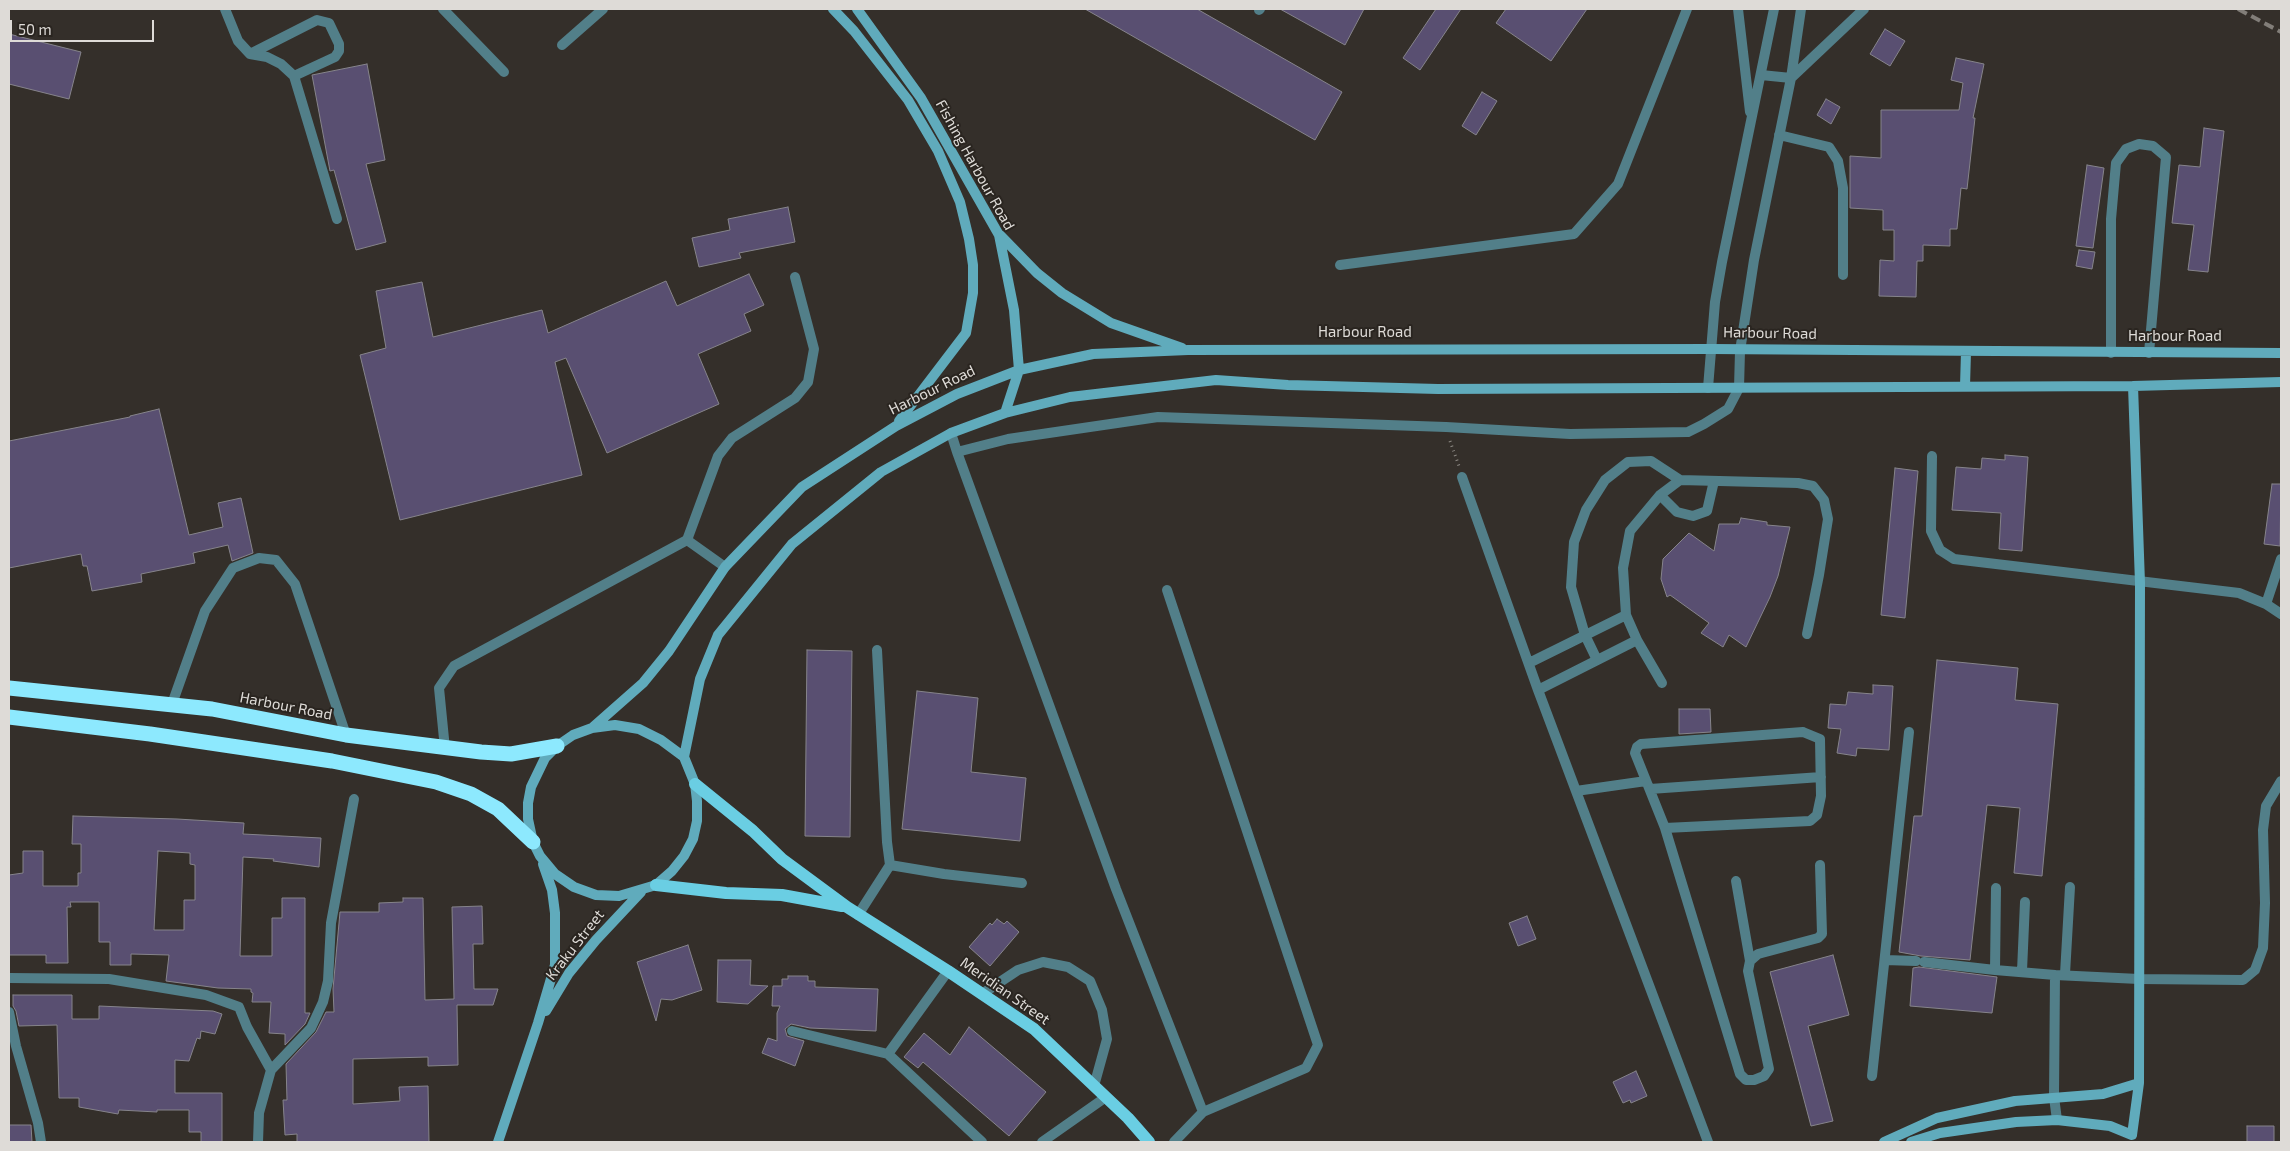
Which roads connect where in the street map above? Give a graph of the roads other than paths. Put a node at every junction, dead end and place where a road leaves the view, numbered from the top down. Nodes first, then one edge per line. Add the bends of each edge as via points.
1 (225, 9) edge
2 (442, 9) edge
3 (603, 9) edge
4 (833, 9) edge
5 (857, 9) edge
6 (1687, 9) edge
7 (1738, 9) edge
8 (1774, 9) edge
9 (1801, 9) edge
10 (1864, 9) edge
11 (562, 45) dead end
12 (250, 54) junction
13 (504, 72) dead end
14 (1761, 74) junction
15 (294, 76) junction
16 (1791, 78) junction
17 (1751, 124) junction
18 (1779, 135) junction
19 (337, 219) dead end
20 (999, 235) junction
21 (1340, 265) dead end
22 (1843, 275) dead end
23 (794, 277) dead end
24 (1711, 349) junction
25 (1188, 350) junction
26 (1740, 350) junction
27 (1966, 352) junction
28 (2111, 353) junction
29 (2149, 353) junction
30 (2281, 353) edge
31 (1019, 370) junction
32 (2281, 382) edge
33 (1966, 386) junction
34 (2133, 386) junction
35 (1708, 388) junction
36 (1739, 388) junction
37 (1005, 413) junction
38 (896, 426) junction
39 (951, 433) junction
40 (957, 452) junction
41 (1932, 456) dead end
42 (1462, 477) dead end
43 (1680, 480) junction
44 (1714, 481) junction
45 (1660, 495) junction
46 (687, 540) junction
47 (2281, 559) edge
48 (725, 567) junction
49 (2140, 582) junction
50 (1167, 590) dead end
51 (2266, 604) junction
52 (2281, 614) edge
53 (1626, 615) junction
54 (1807, 634) dead end
55 (1585, 635) junction
56 (1637, 640) junction
57 (877, 650) dead end
58 (1597, 660) junction
59 (1529, 663) junction
60 (1662, 683) dead end
61 (9, 688) edge
62 (1538, 690) junction
63 (172, 704) junction
64 (9, 717) edge
65 (592, 728) junction
66 (1910, 732) dead end
67 (346, 735) junction
68 (557, 746) junction
69 (445, 748) junction
70 (684, 756) junction
71 (1821, 777) junction
72 (2281, 781) edge
73 (695, 784) junction
74 (1648, 785) junction
75 (1576, 791) junction
76 (354, 799) dead end
77 (1665, 828) junction
78 (533, 842) junction
79 (540, 856) junction
80 (890, 864) junction
81 (1820, 864) dead end
82 (1736, 881) dead end
83 (1022, 883) dead end
84 (656, 885) junction
85 (2070, 887) dead end
86 (1996, 888) dead end
87 (642, 891) junction
88 (2025, 902) dead end
89 (847, 907) junction
90 (858, 915) junction
91 (1885, 960) junction
92 (1750, 961) junction
93 (1995, 970) junction
94 (948, 971) junction
95 (2022, 971) junction
96 (2060, 975) junction
97 (9, 978) edge
98 (2139, 979) junction
99 (982, 994) junction
100 (9, 1012) edge
101 (538, 1023) junction
102 (792, 1031) dead end
103 (888, 1054) junction
104 (271, 1070) junction
105 (1872, 1076) dead end
106 (2139, 1083) junction
107 (1094, 1086) junction
108 (1106, 1096) junction
109 (2054, 1096) junction
110 (1203, 1112) junction
111 (2057, 1120) junction
112 (2132, 1139) edge
113 (41, 1142) edge
114 (258, 1142) edge
115 (498, 1142) edge
116 (982, 1142) edge
117 (1042, 1142) edge
118 (1148, 1142) edge
119 (1174, 1142) edge
120 (1708, 1142) edge
121 (1884, 1142) edge
122 (1911, 1142) edge

1 - 12 street via 238,41
2 - 13 street
3 - 11 street
4 - 38 main road, Fishing Harbour Road via 908,100 938,151 960,202 970,239 973,292 966,333
5 - 20 main road, Fishing Harbour Road via 921,98
6 - 21 street via 1618,184 1574,234
7 - 17 street
8 - 14 street
9 - 16 street
10 - 16 street
12 - 15 street via 267,57
12 - 15 street via 317,20 330,23 339,51 334,57
14 - 16 street
14 - 17 street
15 - 19 street
16 - 18 street
17 - 24 street via 1722,262
18 - 22 street via 1829,147 1838,161 1843,188
18 - 26 street
20 - 25 main road via 1043,278 1103,319
20 - 31 main road, Fishing Harbour Road via 1014,310
23 - 46 street via 814,349 808,382 795,398 732,438 718,456
24 - 25 main road, Harbour Road
24 - 26 main road, Harbour Road
24 - 35 street
25 - 31 main road, Harbour Road via 1093,354
26 - 27 main road, Harbour Road
26 - 36 street
27 - 28 main road, Harbour Road
27 - 33 main road
28 - 29 main road, Harbour Road
28 - 29 street via 2110,219 2116,163 2126,149 2139,144 2154,146 2166,157
29 - 30 main road, Harbour Road
31 - 37 main road, Fishing Harbour Road
31 - 38 main road, Harbour Road via 957,394
32 - 34 main road
33 - 34 main road
33 - 36 main road
34 - 49 main road
35 - 36 main road
35 - 37 main road via 1438,389 1216,380 1070,397
36 - 40 street via 1728,409 1688,432 1570,434 1158,417 1008,439
37 - 39 main road
38 - 48 main road, Harbour Road via 802,487
39 - 40 street
39 - 70 main road via 881,472 792,544 774,565 718,635 700,679
40 - 110 street via 1116,889
41 - 49 street via 1931,531 1940,550 1954,559
42 - 59 street
43 - 44 street
43 - 45 street
43 - 55 street via 1651,461 1628,462 1605,480 1586,510 1574,542 1571,587
44 - 45 street via 1706,511 1693,516 1677,512
44 - 54 street via 1798,483 1813,486 1824,500 1828,519
45 - 53 street via 1630,531 1623,568
46 - 48 street
46 - 69 street via 454,666 439,688
47 - 51 street
48 - 65 main road, Harbour Road via 649,677
49 - 51 street via 2239,593
49 - 98 main road
50 - 110 street via 1318,1045 1306,1068
51 - 52 street
53 - 55 street
53 - 56 street
55 - 58 street
55 - 59 street
56 - 58 street
56 - 60 street
57 - 80 street
58 - 62 street
59 - 62 street
61 - 63 highway, Harbour Road
62 - 75 street
63 - 67 highway, Harbour Road
63 - 67 street via 205,610 233,568 258,558 276,560 295,584
64 - 78 highway via 332,761 436,782 471,794 498,809
65 - 68 main road
65 - 70 main road via 615,725 639,729
66 - 91 street
67 - 69 highway, Harbour Road
68 - 69 highway, Harbour Road via 511,754
68 - 78 main road via 541,765 531,787 528,819
70 - 73 main road
71 - 74 street
71 - 74 street via 1820,739 1803,732 1641,744 1635,753
71 - 77 street via 1820,805 1817,816 1810,821
72 - 98 street via 2266,806 2263,948 2255,970 2243,980
73 - 84 main road via 697,821 693,839 672,871
73 - 89 main road, Meridian Street via 753,831 782,860
74 - 75 street
74 - 77 street
75 - 120 street
76 - 104 street via 331,923 328,980 323,1002 311,1028
77 - 92 street via 1740,1074 1746,1080 1764,1076 1769,1069 1748,971
78 - 79 main road
79 - 87 main road via 555,874 588,892 619,896
79 - 101 main road, Kraku Street via 552,890 555,965
80 - 83 street
80 - 90 street
81 - 92 street via 1822,934 1818,938 1758,954
82 - 92 street
84 - 87 main road
84 - 89 main road, Meridian Street via 782,895
85 - 96 street
86 - 93 street
87 - 101 main road, Kraku Street via 569,973
88 - 95 street
89 - 90 main road, Meridian Street
90 - 94 main road, Meridian Street
91 - 93 street
91 - 105 street
93 - 95 street
94 - 99 main road, Meridian Street
94 - 103 street
95 - 96 street
96 - 98 street
96 - 109 street
97 - 104 street via 109,979 224,1000 239,1007
98 - 106 main road
99 - 107 main road, Meridian Street via 1034,1029
99 - 107 street via 1018,970 1043,962 1068,967 1090,981 1102,1010 1107,1039
100 - 113 street
101 - 115 main road, Kraku Street
102 - 103 street
103 - 116 street
104 - 114 street via 260,1113
106 - 109 main road via 2102,1094
106 - 112 main road
107 - 108 main road, Meridian Street
108 - 117 street
108 - 118 main road, Meridian Street
109 - 111 street
109 - 121 main road via 1938,1118
110 - 119 street
111 - 112 main road via 2110,1126
111 - 122 main road via 2016,1122 1950,1132

